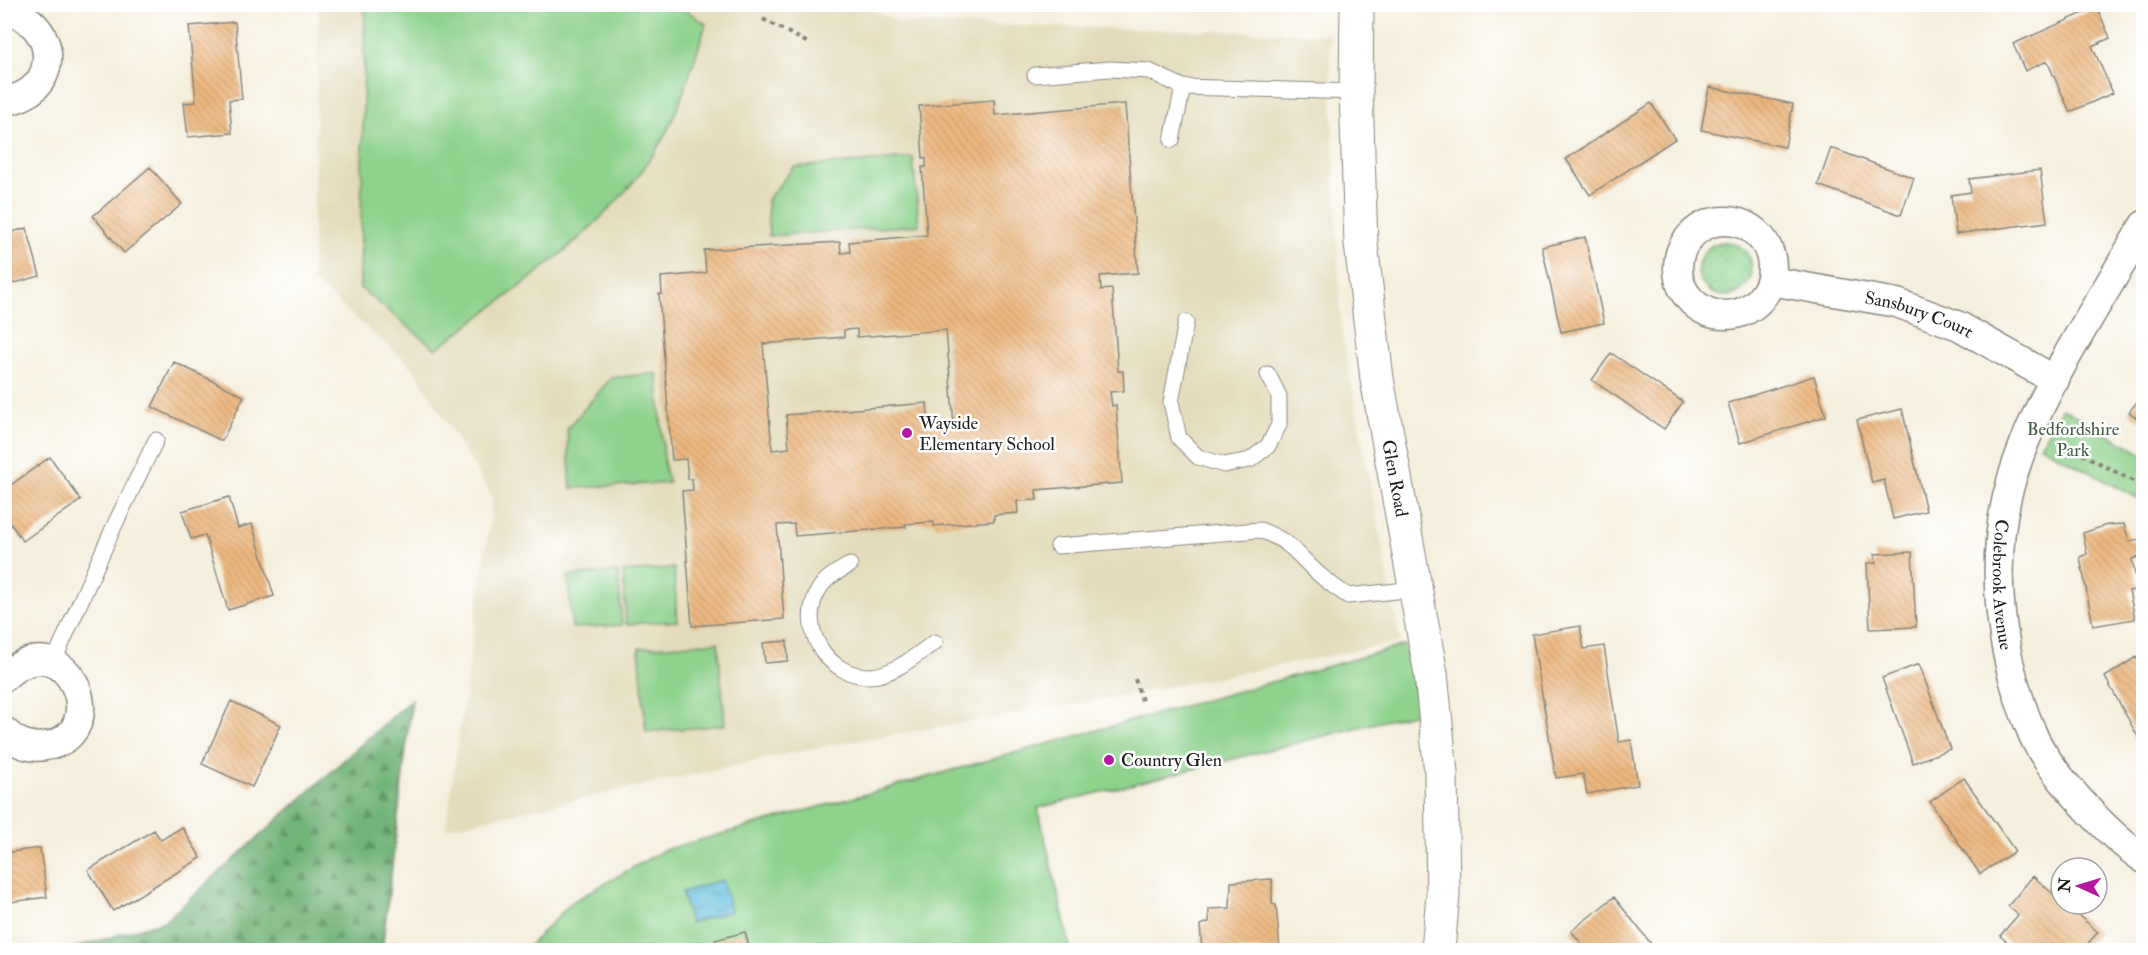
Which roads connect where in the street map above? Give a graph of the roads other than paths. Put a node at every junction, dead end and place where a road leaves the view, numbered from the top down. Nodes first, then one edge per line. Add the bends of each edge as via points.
1 (1357, 4) edge
2 (4, 10) edge
3 (1035, 75) dead end
4 (1183, 87) junction
5 (1356, 93) junction
6 (4, 101) edge
7 (1172, 140) dead end
8 (2144, 225) edge
9 (1771, 281) dead end
10 (1186, 322) dead end
11 (1268, 374) dead end
12 (2055, 380) junction
13 (156, 440) dead end
14 (1058, 546) dead end
15 (849, 565) dead end
16 (1416, 589) junction
17 (935, 642) dead end
18 (53, 663) junction
19 (4, 677) edge
20 (4, 731) edge
21 (2144, 859) edge
22 (1438, 951) edge

1 - 5 main road, Glen Road
2 - 6 street via 18,13 39,29 47,45 48,62 31,91 16,100
3 - 4 lane via 1110,69 1149,71
4 - 5 lane
4 - 7 lane
5 - 16 main road, Glen Road via 1362,255 1377,379
8 - 12 street, Colebrook Avenue
9 - 12 street, Sansbury Court via 1897,303 1959,326
10 - 11 lane via 1171,402 1179,438 1198,458 1224,465 1250,460 1268,446 1279,425 1279,396
12 - 21 street, Colebrook Avenue via 2031,426 2003,511 1998,582 2015,682 2033,736 2074,795
13 - 18 lane
14 - 16 lane via 1260,530 1281,538 1348,596
15 - 17 lane via 831,576 818,591 811,612 814,639 827,659 846,672 870,676 889,672
16 - 22 main road, Glen Road via 1431,674 1441,773 1443,896
18 - 19 street via 26,662
18 - 20 street via 70,675 80,693 78,719 72,731 49,746 36,747 23,744

